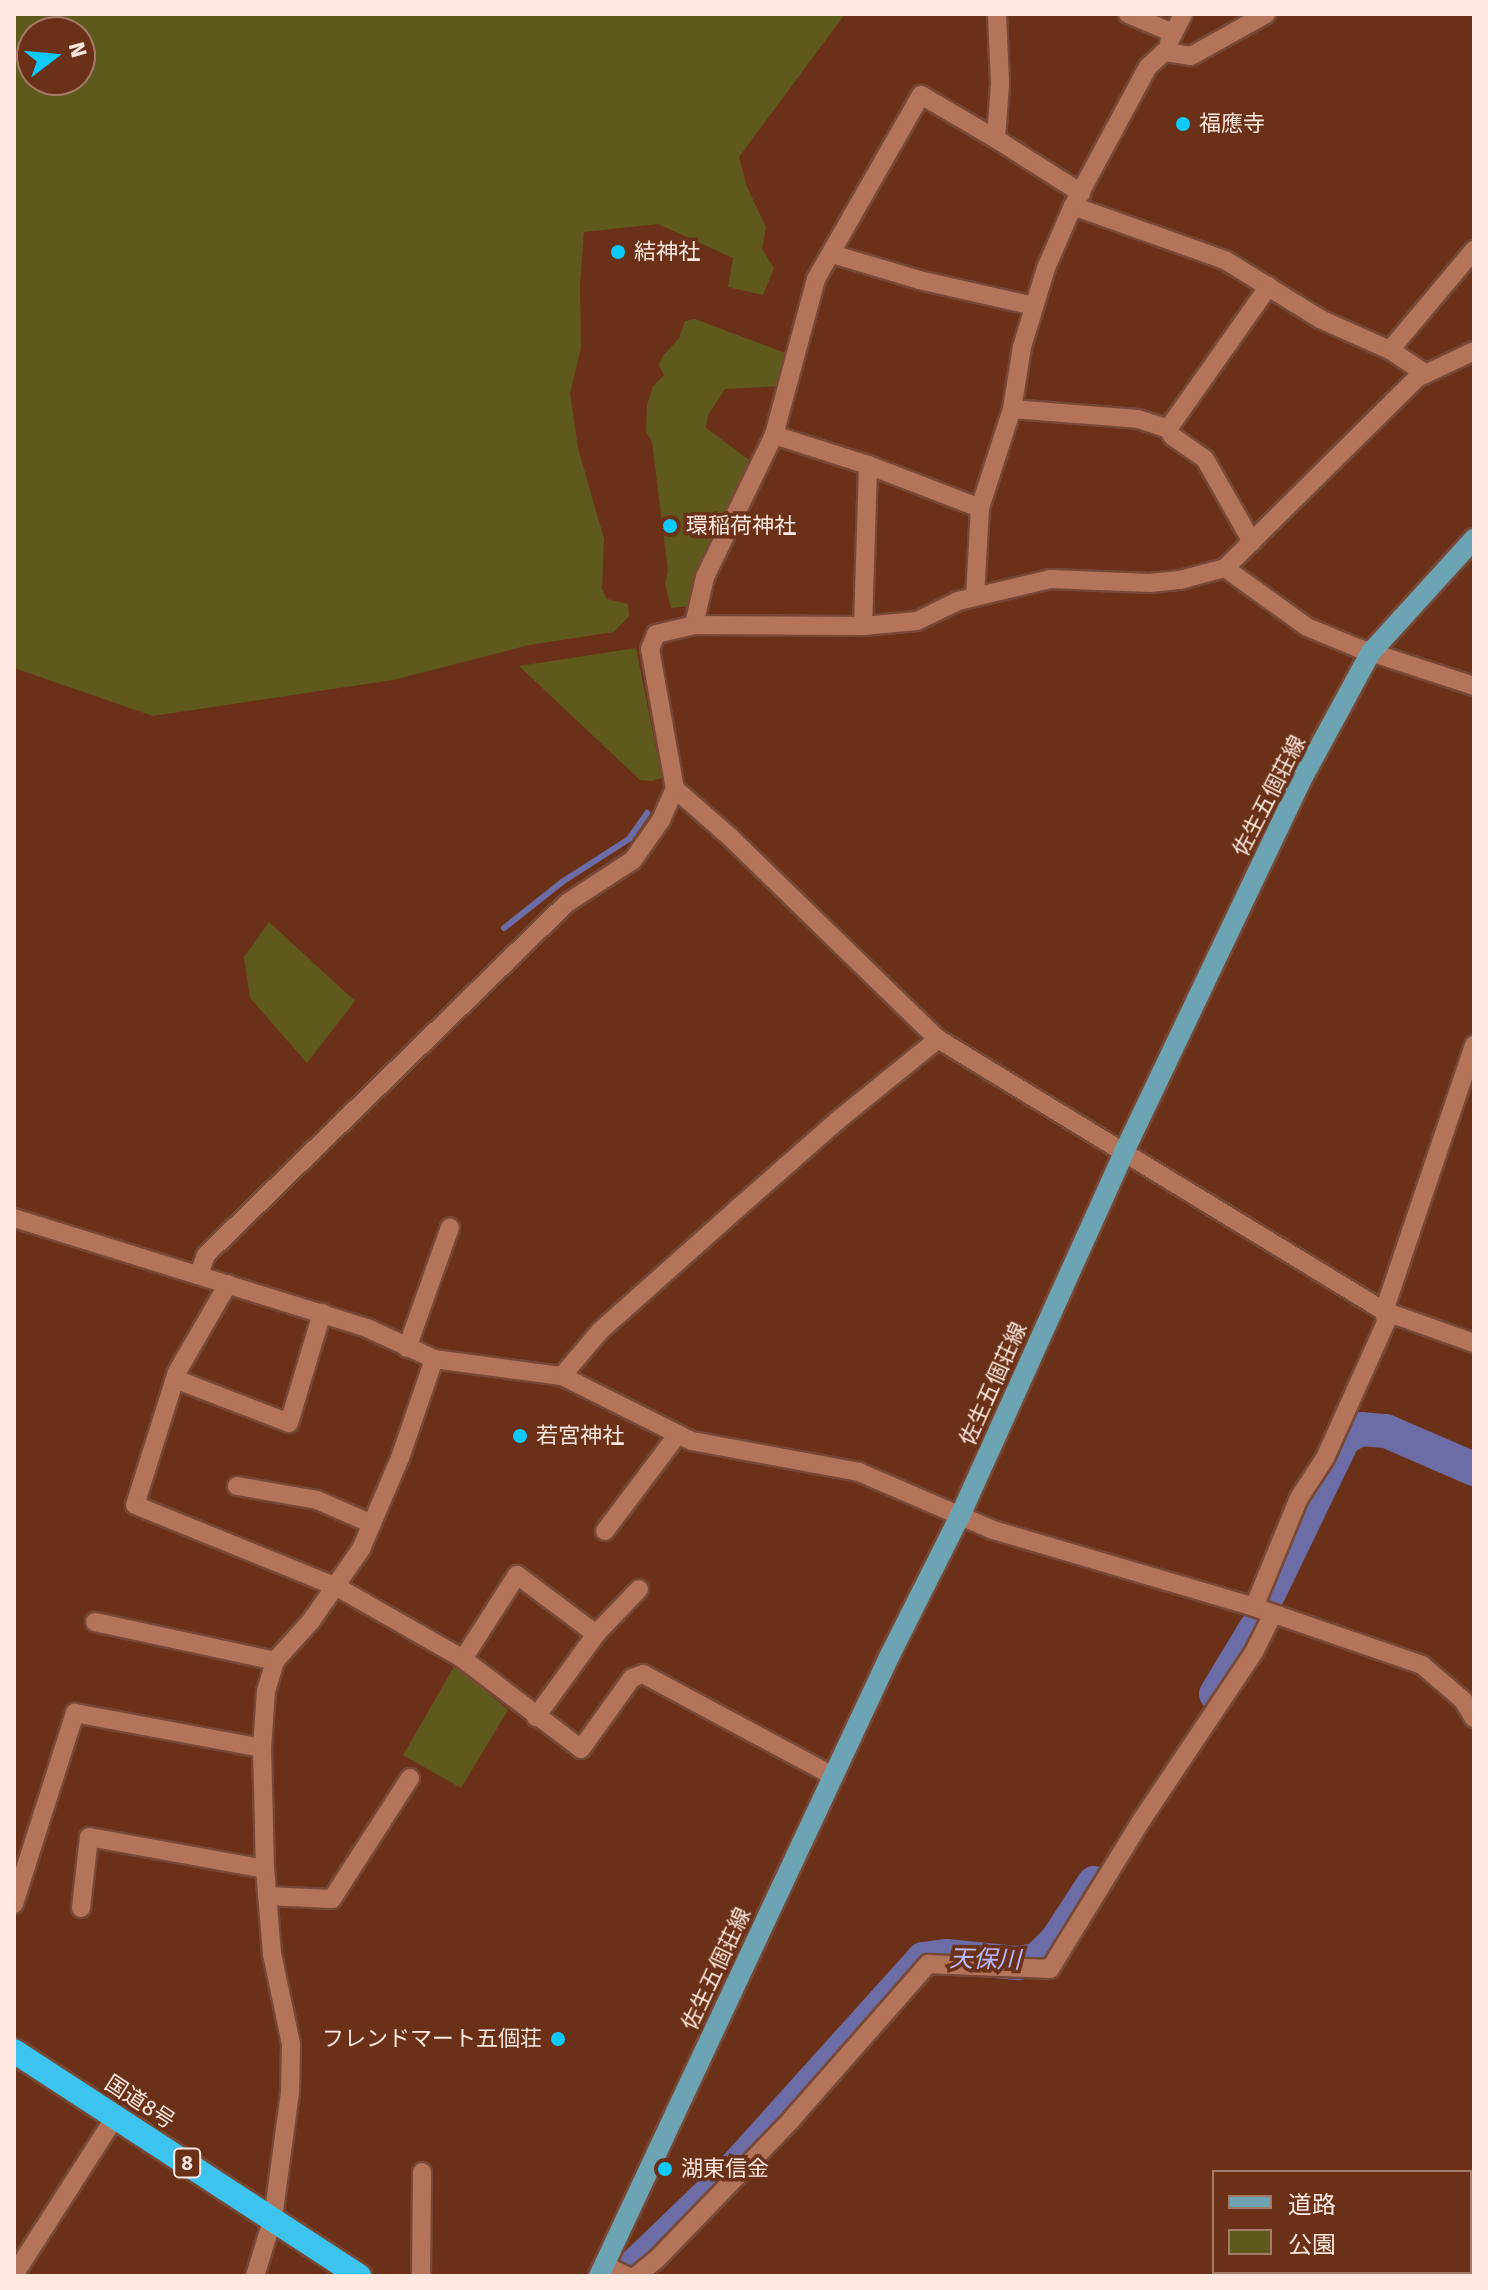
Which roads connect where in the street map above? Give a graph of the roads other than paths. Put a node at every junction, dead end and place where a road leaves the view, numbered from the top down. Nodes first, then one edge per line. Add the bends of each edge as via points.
1 (997, 14) edge
2 (1128, 14) edge
3 (1183, 14) edge
4 (1266, 14) edge
5 (1173, 33) junction
6 (1164, 52) junction
7 (996, 139) junction
8 (1077, 199) junction
9 (1474, 250) edge
10 (832, 254) junction
11 (1269, 286) junction
12 (1034, 306) junction
13 (1390, 350) junction
14 (1474, 351) edge
15 (1455, 361) junction
16 (1474, 370) edge
17 (1426, 374) junction
18 (1012, 409) junction
19 (1168, 429) junction
20 (774, 435) junction
21 (868, 465) junction
22 (980, 508) junction
23 (1474, 539) edge
24 (1252, 542) junction
25 (1225, 568) junction
26 (975, 597) junction
27 (694, 625) junction
28 (863, 626) junction
29 (1371, 652) junction
30 (1474, 686) edge
31 (675, 789) junction
32 (938, 1039) junction
33 (1474, 1045) edge
34 (1124, 1152) junction
35 (14, 1218) edge
36 (450, 1227) dead end
37 (199, 1275) junction
38 (228, 1284) junction
39 (1384, 1311) junction
40 (322, 1313) junction
41 (1474, 1343) edge
42 (407, 1348) junction
43 (434, 1359) junction
44 (562, 1376) junction
45 (175, 1379) junction
46 (685, 1437) junction
47 (237, 1486) dead end
48 (960, 1516) junction
49 (372, 1524) junction
50 (605, 1531) dead end
51 (337, 1587) junction
52 (639, 1589) dead end
53 (1254, 1607) junction
54 (1273, 1614) junction
55 (95, 1622) dead end
56 (596, 1634) junction
57 (463, 1659) junction
58 (275, 1661) junction
59 (1468, 1696) edge
60 (536, 1717) junction
61 (1474, 1718) edge
62 (262, 1748) junction
63 (833, 1776) junction
64 (410, 1778) dead end
65 (265, 1869) junction
66 (267, 1896) junction
67 (14, 1904) edge
68 (81, 1908) dead end
69 (14, 2051) edge
70 (115, 2117) junction
71 (422, 2172) dead end
72 (273, 2218) junction
73 (601, 2270) edge
74 (14, 2275) edge
75 (629, 2275) edge
76 (255, 2276) edge
77 (359, 2276) edge
78 (421, 2276) edge

1 - 7 street
2 - 5 street
3 - 5 street
4 - 6 street via 1191,56
5 - 6 street
6 - 8 street via 1148,67
7 - 8 street
7 - 10 street via 921,95
8 - 11 street via 1225,260
8 - 12 street
9 - 13 street
10 - 12 street
10 - 20 street via 816,279
11 - 13 street via 1320,319
11 - 19 street
12 - 18 street
13 - 17 street
14 - 15 street
15 - 16 street
15 - 17 street
17 - 24 street
18 - 19 street via 1138,419
18 - 22 street
19 - 24 street via 1205,459
20 - 21 street
20 - 27 street via 705,577
21 - 22 street
21 - 28 street
22 - 26 street
23 - 29 main road, 佐生五個荘線
24 - 25 street
25 - 26 street via 1150,583 1050,579
25 - 29 street via 1307,627
26 - 28 street via 917,621
27 - 28 street
27 - 31 street via 656,634 650,649
29 - 30 street
29 - 34 main road, 佐生五個荘線 via 1302,779
31 - 32 street
31 - 37 street via 633,860 567,903 206,1255
32 - 34 street
32 - 44 street via 838,1120 600,1331
33 - 39 street
34 - 39 street
34 - 48 main road, 佐生五個荘線
35 - 37 street
36 - 42 street
37 - 38 street
38 - 40 street
38 - 45 street
39 - 41 street
39 - 53 street via 1381,1335 1325,1458 1299,1498
40 - 42 street
40 - 45 street via 289,1423
42 - 43 street
43 - 44 street
43 - 49 street
44 - 46 street
45 - 51 street via 135,1505
46 - 48 street via 859,1472
46 - 50 street
47 - 49 street via 317,1500
48 - 53 street
48 - 63 main road, 佐生五個荘線
49 - 51 street
51 - 57 street
51 - 58 street
52 - 56 street
53 - 54 street
54 - 59 street via 1422,1665
54 - 75 street via 1254,1652 1050,1969 928,1964 791,2120
55 - 58 street
56 - 57 street via 517,1575
56 - 60 street
57 - 60 street
58 - 62 street via 266,1691
59 - 61 street
60 - 63 street via 581,1749 632,1678 643,1674
62 - 65 street
62 - 67 street via 75,1713
63 - 73 main road, 佐生五個荘線
64 - 66 street via 332,1899
65 - 66 street
65 - 68 street via 89,1837
66 - 72 street via 272,1954 291,2044 290,2093
69 - 70 highway, 国道8号 / 8
70 - 72 highway, 国道8号 / 8
70 - 74 street
71 - 78 street
72 - 76 street
72 - 77 highway, 国道8号 / 8
73 - 75 street

